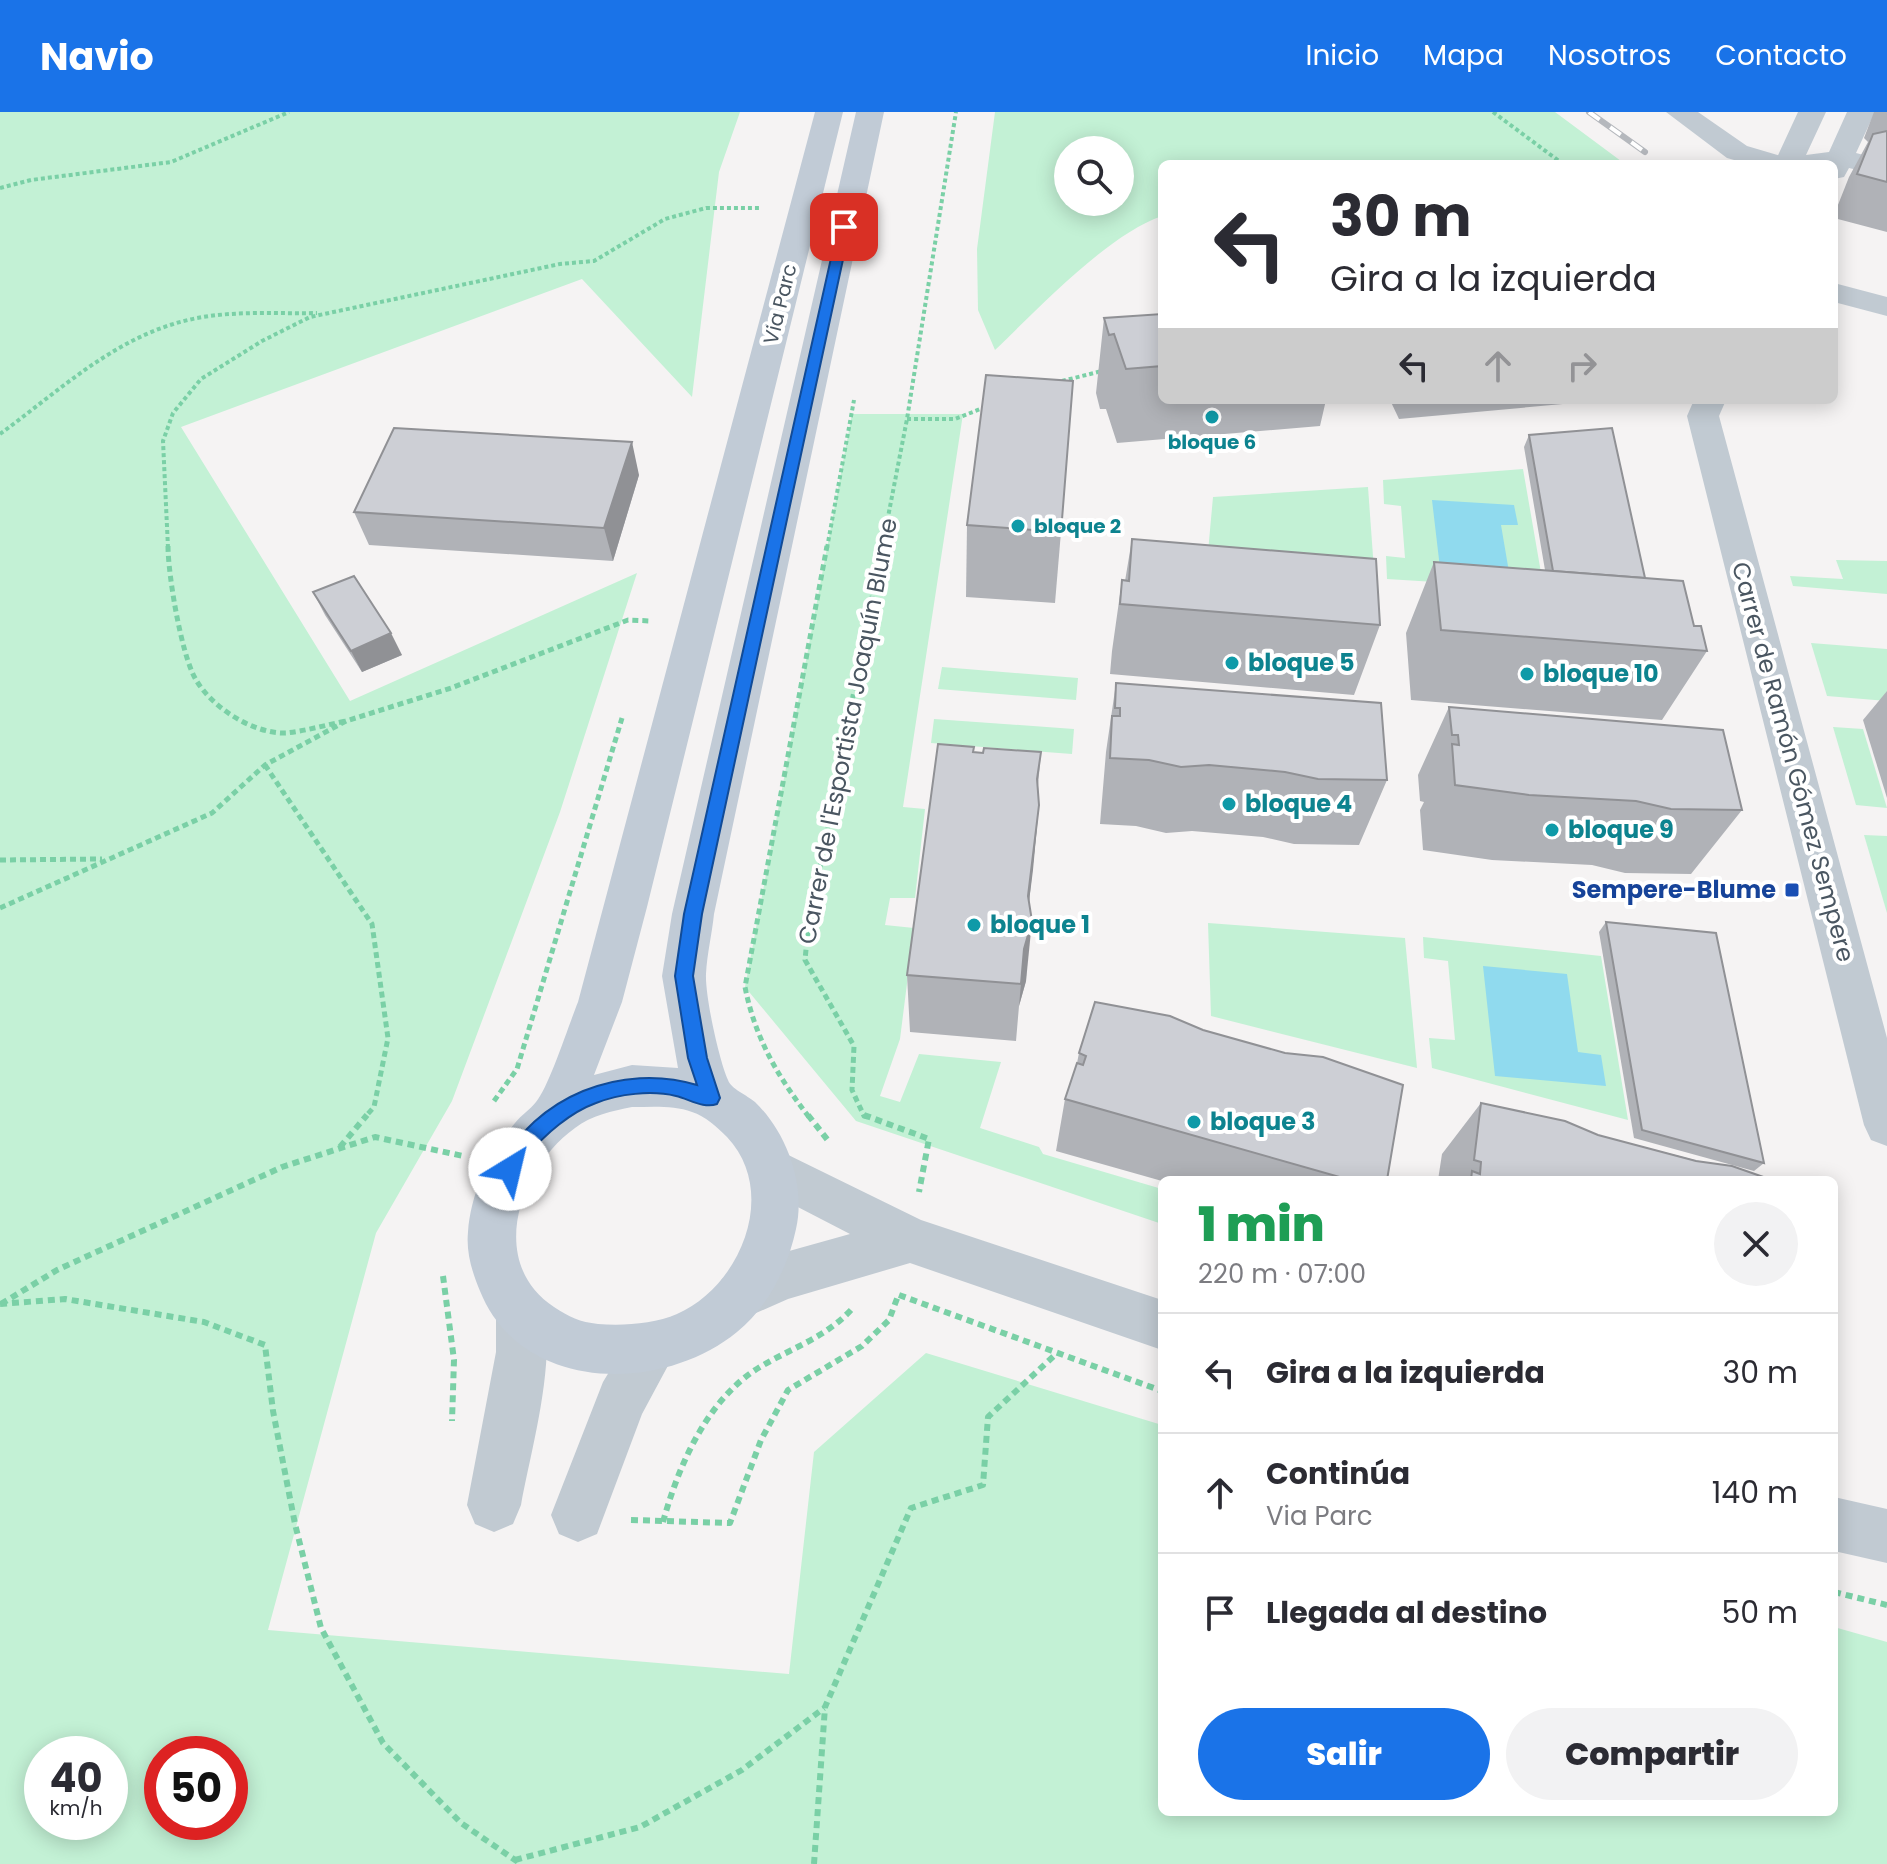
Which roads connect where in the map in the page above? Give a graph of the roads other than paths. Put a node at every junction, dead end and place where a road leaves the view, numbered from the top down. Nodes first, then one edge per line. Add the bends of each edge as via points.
1 (829, 112) edge
2 (870, 112) edge
3 (1680, 112) edge
4 (1812, 112) edge
5 (1861, 112) edge
6 (1764, 160) edge
7 (1790, 160) edge
8 (1838, 162) edge
9 (1838, 164) edge
10 (1887, 169) edge
11 (1838, 293) edge
12 (1887, 307) edge
13 (1708, 404) edge
14 (710, 1098) junction
15 (555, 1116) junction
16 (1887, 1125) edge
17 (772, 1169) junction
18 (892, 1245) junction
19 (740, 1296) junction
20 (521, 1313) junction
21 (1158, 1324) edge
22 (653, 1347) junction
23 (494, 1505) dead end
24 (578, 1515) dead end
25 (1838, 1525) edge
26 (1887, 1536) edge

1 - 15 main road, Via Parc via 600,1002
2 - 14 main road, Via Parc via 693,914 684,976
3 - 6 street via 1737,152
4 - 7 street
5 - 8 street
9 - 10 street
11 - 12 street
13 - 16 street, Carrer de Ramón Gómez Sempere via 1703,416
14 - 15 main road via 673,1086 632,1086 592,1096
14 - 17 main road via 737,1115 759,1140
15 - 20 main road via 521,1149 498,1189 490,1233 498,1276
17 - 18 street
17 - 19 main road via 777,1200 773,1233
18 - 19 street via 782,1277
18 - 21 street
19 - 22 main road via 701,1328
20 - 22 main road via 558,1340 604,1351
20 - 23 street via 522,1352
22 - 24 street via 621,1400
25 - 26 street

